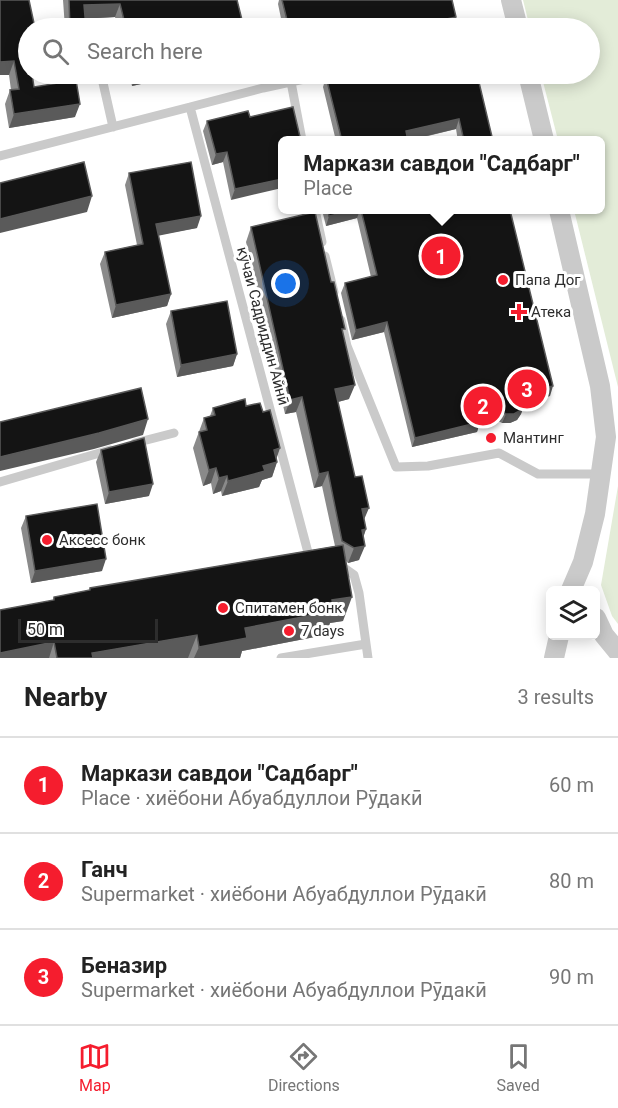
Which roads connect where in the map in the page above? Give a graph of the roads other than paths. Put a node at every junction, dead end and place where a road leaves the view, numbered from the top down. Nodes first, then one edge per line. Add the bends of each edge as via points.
1 (511, 0) edge
2 (514, 18) edge
3 (103, 84) edge
4 (281, 84) edge
5 (291, 84) edge
6 (530, 84) edge
7 (190, 107) junction
8 (113, 127) junction
9 (301, 136) edge
10 (543, 136) edge
11 (0, 156) edge
12 (316, 214) edge
13 (561, 214) edge
14 (337, 303) edge
15 (339, 314) edge
16 (174, 433) dead end
17 (602, 474) junction
18 (0, 482) edge
19 (319, 561) junction
20 (299, 562) edge
21 (583, 562) junction
22 (573, 586) edge
23 (586, 586) edge
24 (600, 626) edge
25 (558, 640) edge
26 (366, 644) junction
27 (618, 652) edge
28 (281, 658) edge
29 (368, 658) edge
30 (554, 658) edge

1 - 2 street
3 - 8 lane
4 - 7 lane
5 - 9 lane
6 - 10 street
7 - 8 lane
7 - 19 lane, кӯчаи Садриддин Айнӣ
8 - 11 lane
12 - 14 lane
13 - 17 street via 600,386 606,437
15 - 17 lane via 347,346 396,467 428,466 499,453 538,474
16 - 18 lane
17 - 21 street
19 - 20 lane
19 - 26 lane via 336,562 354,574
21 - 22 street
21 - 23 street
24 - 27 street
25 - 30 street
26 - 28 lane
26 - 29 lane

